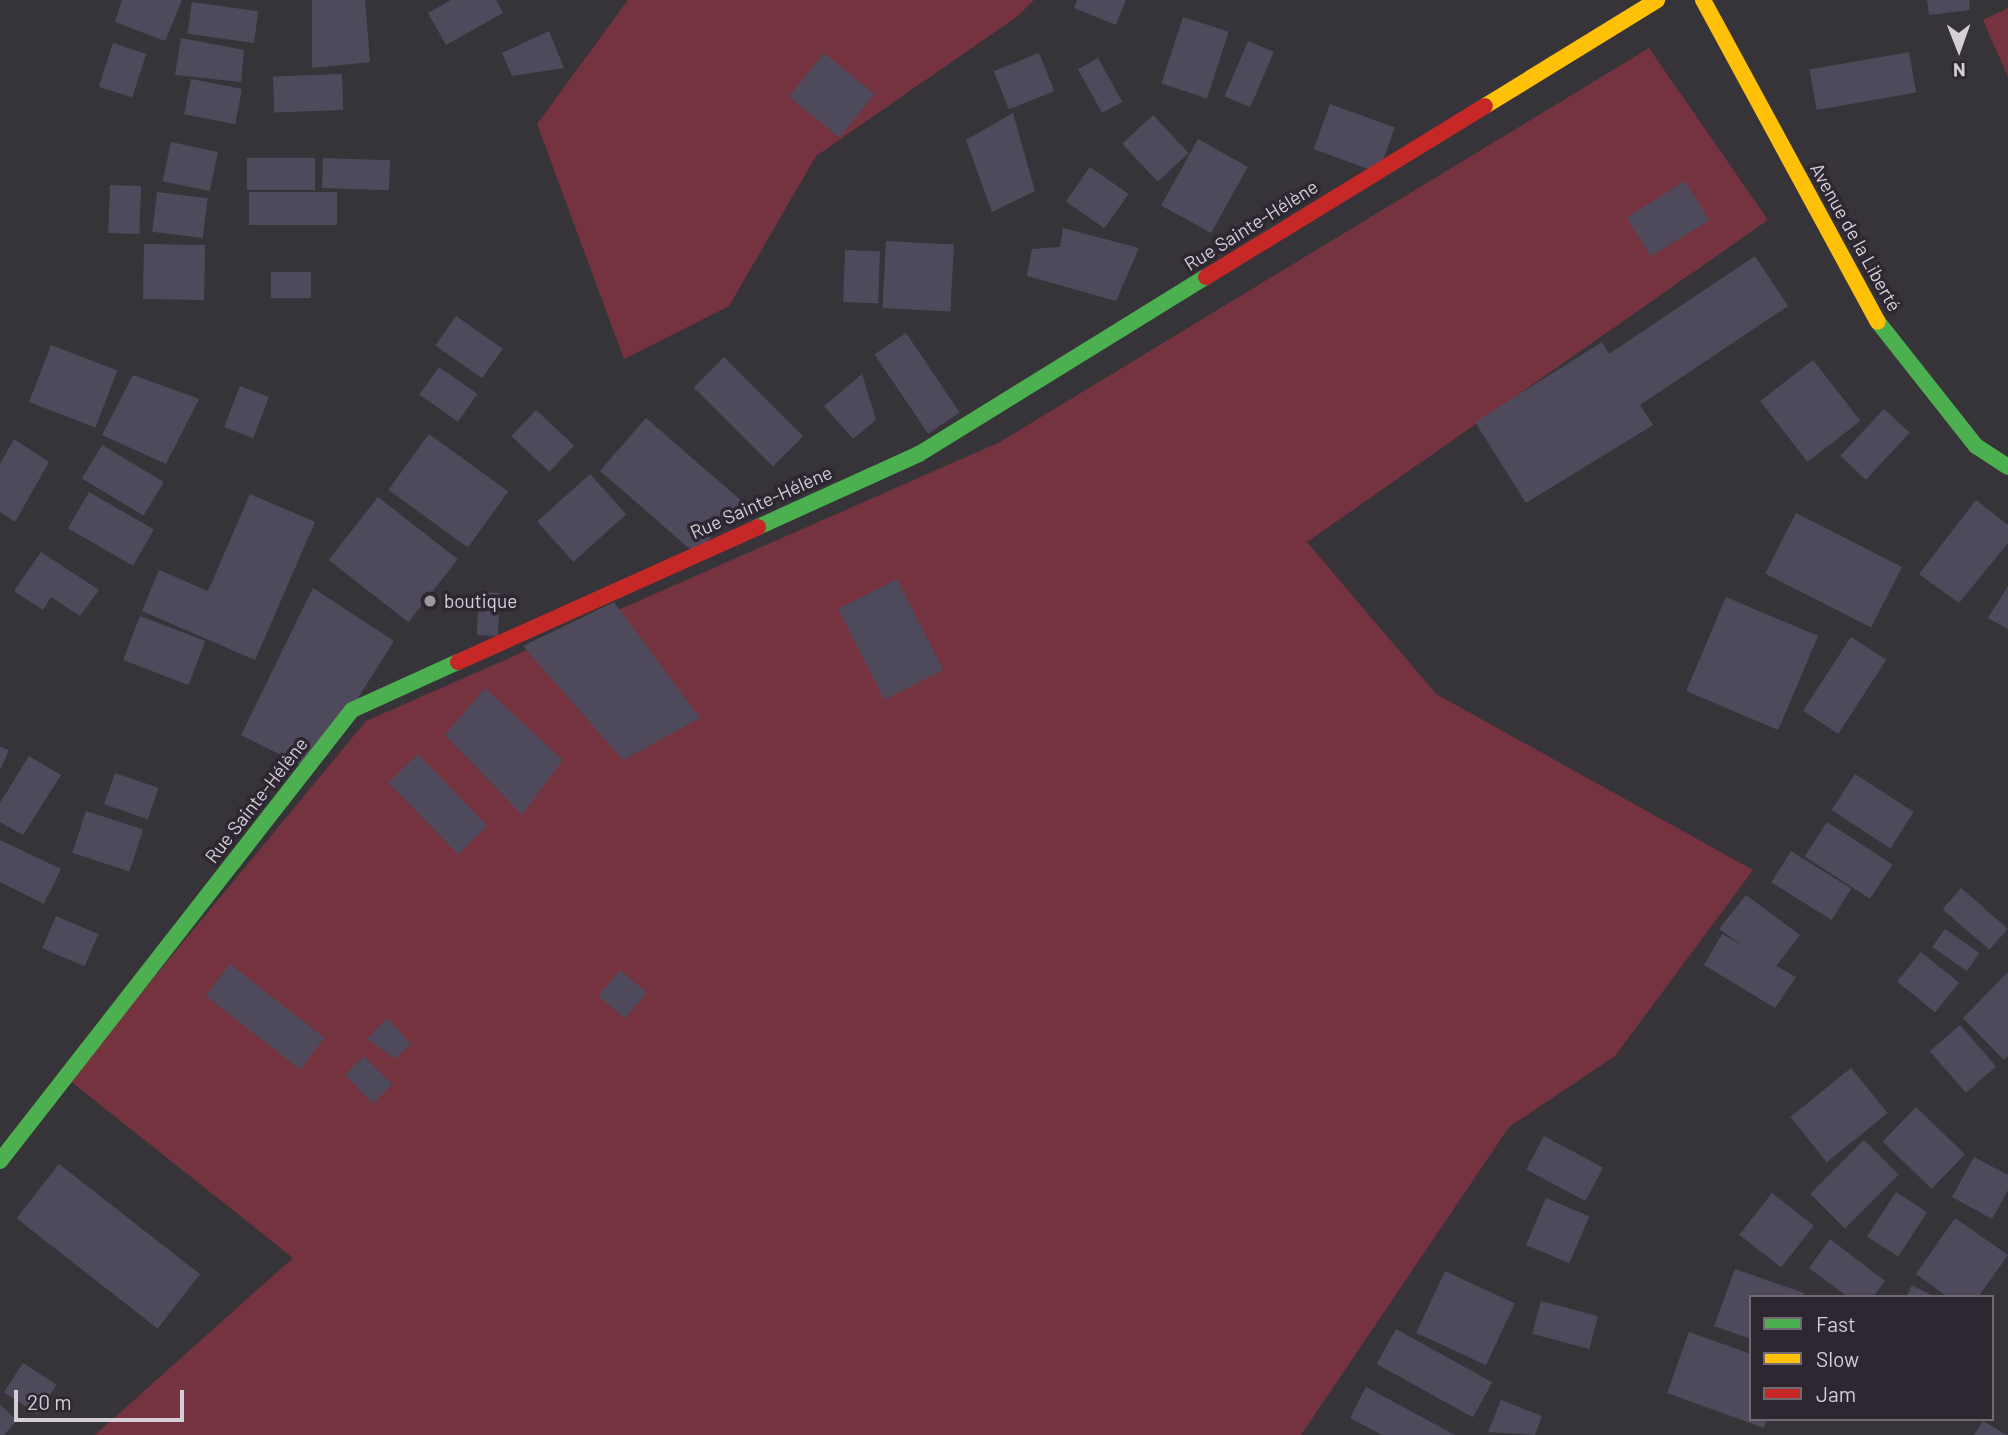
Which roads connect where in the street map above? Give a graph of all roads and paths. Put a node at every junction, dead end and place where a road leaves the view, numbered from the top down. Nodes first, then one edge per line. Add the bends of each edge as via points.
1 (1657, 0) edge
2 (1703, 0) edge
3 (2008, 467) edge
4 (0, 1161) edge

1 - 4 street, Rue Sainte-Hélène via 919,454 352,710
2 - 3 street, Avenue de la Liberté via 1887,338 1976,446

